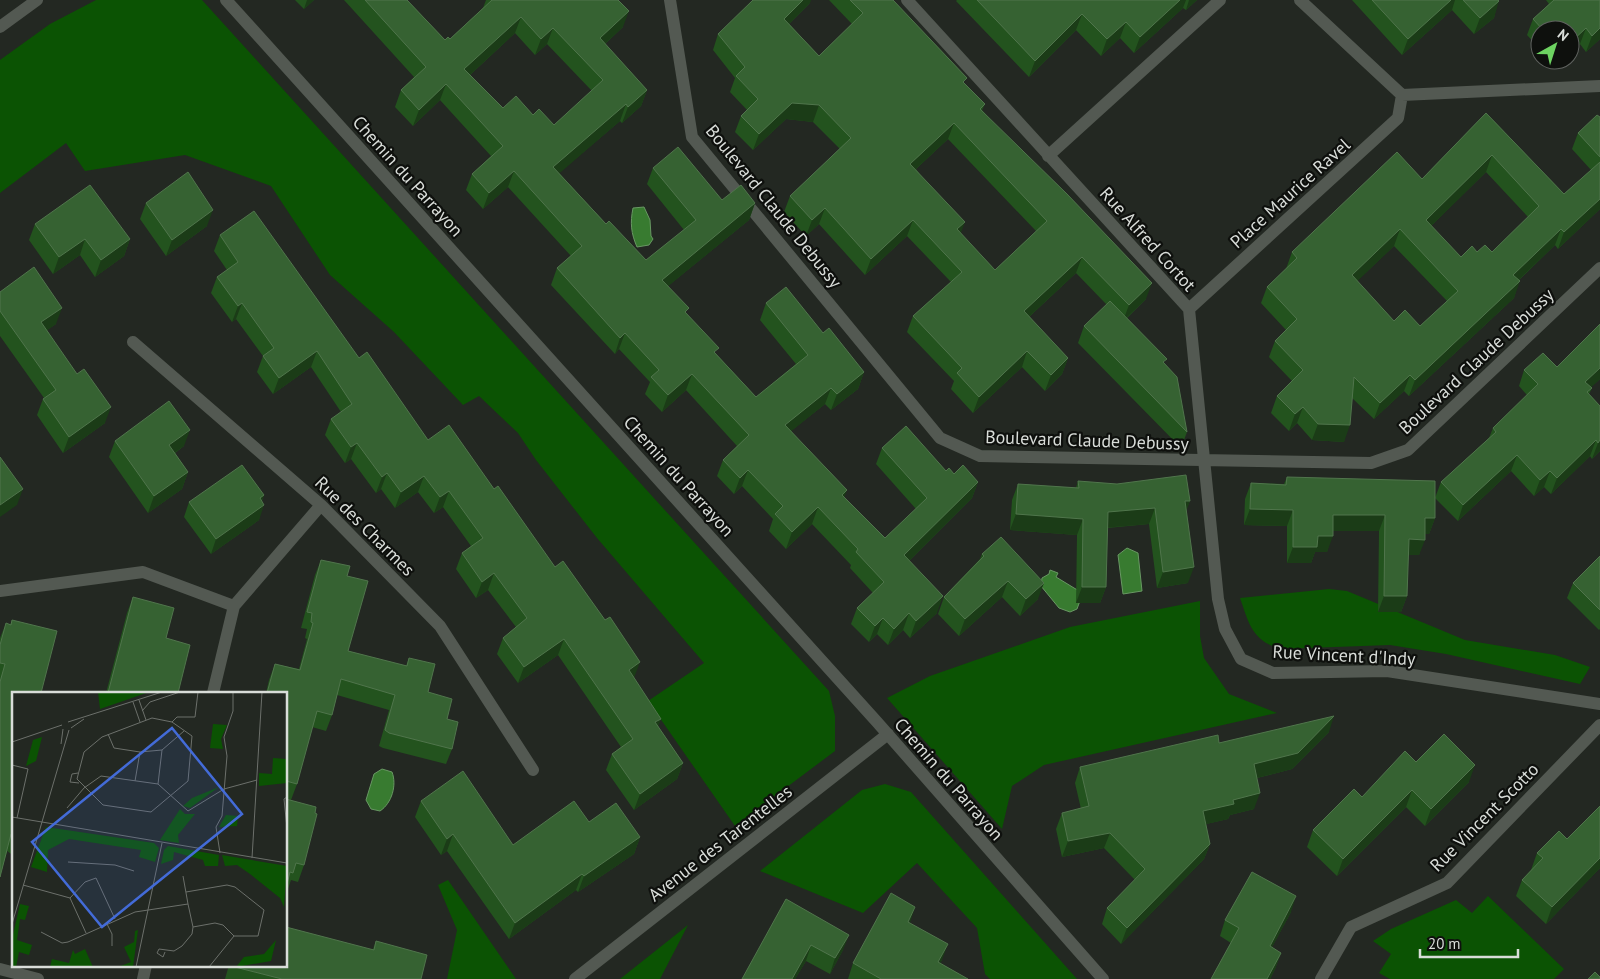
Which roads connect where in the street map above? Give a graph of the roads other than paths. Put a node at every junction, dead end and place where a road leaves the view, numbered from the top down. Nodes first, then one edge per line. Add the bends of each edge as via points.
1 (38, 0) edge
2 (226, 0) edge
3 (670, 0) edge
4 (907, 0) edge
5 (1220, 0) edge
6 (1300, 0) edge
7 (0, 27) edge
8 (1600, 86) edge
9 (1402, 95) junction
10 (1048, 156) junction
11 (1600, 268) edge
12 (1189, 309) junction
13 (133, 342) dead end
14 (1204, 461) junction
15 (321, 505) junction
16 (0, 592) edge
17 (1218, 598) joint
18 (234, 606) junction
19 (213, 692) edge
20 (1600, 704) edge
21 (1600, 725) edge
22 (888, 734) junction
23 (533, 770) dead end
24 (146, 966) edge
25 (0, 969) edge
26 (38, 979) edge
27 (143, 979) edge
28 (575, 979) edge
29 (1103, 979) edge
30 (1321, 979) edge

1 - 7 street
2 - 22 street, Chemin du Parrayon
3 - 14 street, Boulevard Claude Debussy via 692,137 940,438 980,456
4 - 10 street, Rue Alfred Cortot
5 - 10 street
6 - 9 street
8 - 9 street
9 - 12 street, Place Maurice Ravel via 1398,118
10 - 12 street, Rue Alfred Cortot
11 - 14 street, Boulevard Claude Debussy via 1408,450 1371,463
12 - 14 street, Rue Alfred Cortot
13 - 15 street, Rue des Charmes
14 - 17 street, Rue Alfred Cortot
15 - 18 street
15 - 23 street, Rue des Charmes via 440,626
16 - 18 street via 143,572
17 - 20 street, Rue Vincent d'Indy via 1225,629 1241,659 1273,673 1387,671
18 - 19 street
21 - 30 street, Rue Vincent Scotto via 1447,883 1351,927
22 - 28 street, Avenue des Tarentelles
22 - 29 street, Chemin du Parrayon
24 - 27 street
25 - 26 street

